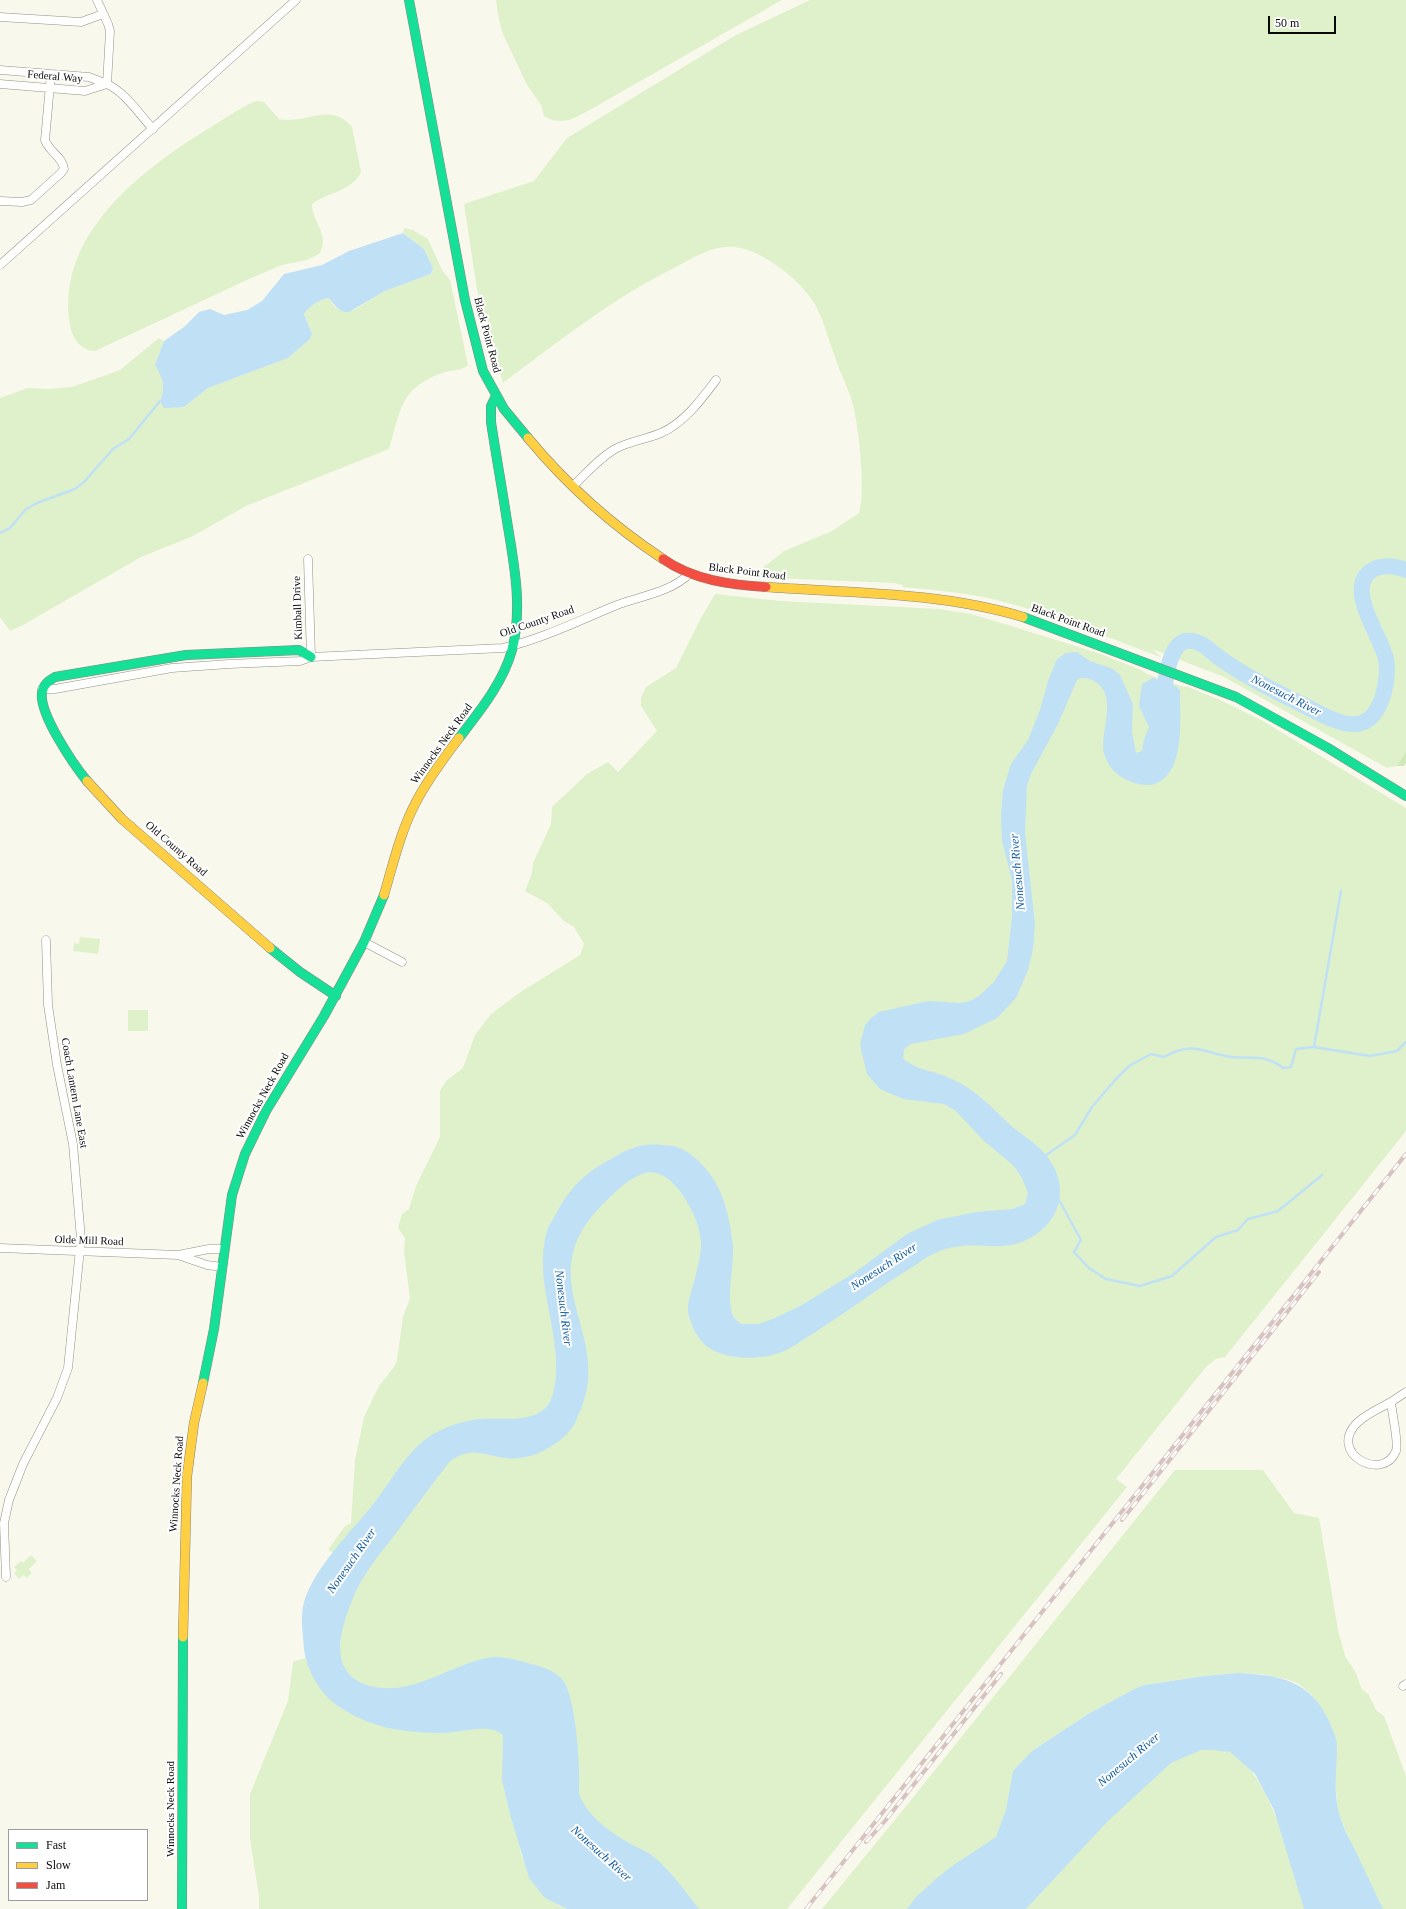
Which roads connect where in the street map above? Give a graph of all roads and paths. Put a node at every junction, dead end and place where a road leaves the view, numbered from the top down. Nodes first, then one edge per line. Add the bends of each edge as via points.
1 (97, 0) edge
2 (296, 0) edge
3 (409, 0) edge
4 (104, 14) junction
5 (0, 17) edge
6 (0, 70) edge
7 (51, 74) junction
8 (0, 84) edge
9 (106, 84) junction
10 (50, 88) junction
11 (153, 129) junction
12 (0, 201) edge
13 (0, 265) edge
14 (716, 380) dead end
15 (496, 396) junction
16 (573, 486) junction
17 (308, 559) dead end
18 (689, 574) junction
19 (514, 646) junction
20 (311, 657) junction
21 (1406, 796) edge
22 (46, 940) dead end
23 (364, 942) junction
24 (402, 962) dead end
25 (336, 996) junction
26 (0, 1248) edge
27 (224, 1250) junction
28 (80, 1251) junction
29 (178, 1255) junction
30 (222, 1267) junction
31 (1406, 1392) edge
32 (1391, 1402) junction
33 (6, 1577) dead end
34 (182, 1909) edge

1 - 4 street
2 - 11 street
3 - 15 street, Black Point Road via 466,307 481,365
4 - 5 street via 81,22
4 - 9 street via 110,31
6 - 7 street, Federal Way
7 - 9 street, Federal Way via 89,77
7 - 10 street
8 - 10 street, Federal Way
9 - 10 street, Federal Way via 89,90
9 - 11 street, Federal Way via 114,87 125,97
10 - 12 street via 45,140 48,147 62,161 64,169 31,200
11 - 13 street
14 - 16 street via 674,426 612,451
15 - 16 street, Black Point Road via 521,430
15 - 19 street, Winnocks Neck Road via 491,406 491,422 516,574 518,618
16 - 18 street, Black Point Road via 644,548
17 - 20 street, Kimball Drive
18 - 19 street, Old County Road via 681,582
18 - 21 street, Black Point Road via 739,585 928,598 977,605 1022,617 1222,691 1328,748
19 - 20 street, Old County Road via 466,651
19 - 23 street, Winnocks Neck Road via 506,668 492,693 432,774 415,803
20 - 25 street, Old County Road via 299,650 186,655 55,677 45,683 41,694 46,712 59,739 80,773 98,795 271,949
22 - 28 street, Coach Lantern Lane East via 48,1005 73,1144 81,1228
23 - 24 street
23 - 25 street, Winnocks Neck Road
25 - 27 street, Winnocks Neck Road via 273,1098 248,1146 232,1195
26 - 28 street, Olde Mill Road
27 - 29 street, Olde Mill Road via 208,1249
27 - 30 street, Winnocks Neck Road
28 - 29 street, Olde Mill Road
28 - 33 street, Coach Lantern Lane East via 68,1368 50,1414 19,1473 6,1510
29 - 30 street, Olde Mill Road via 207,1265
30 - 34 street, Winnocks Neck Road via 214,1334 194,1423 187,1476 183,1612
31 - 32 street
32 - 32 street via 1363,1418 1352,1430 1350,1449 1359,1461 1379,1464 1391,1458 1396,1450 1397,1440

